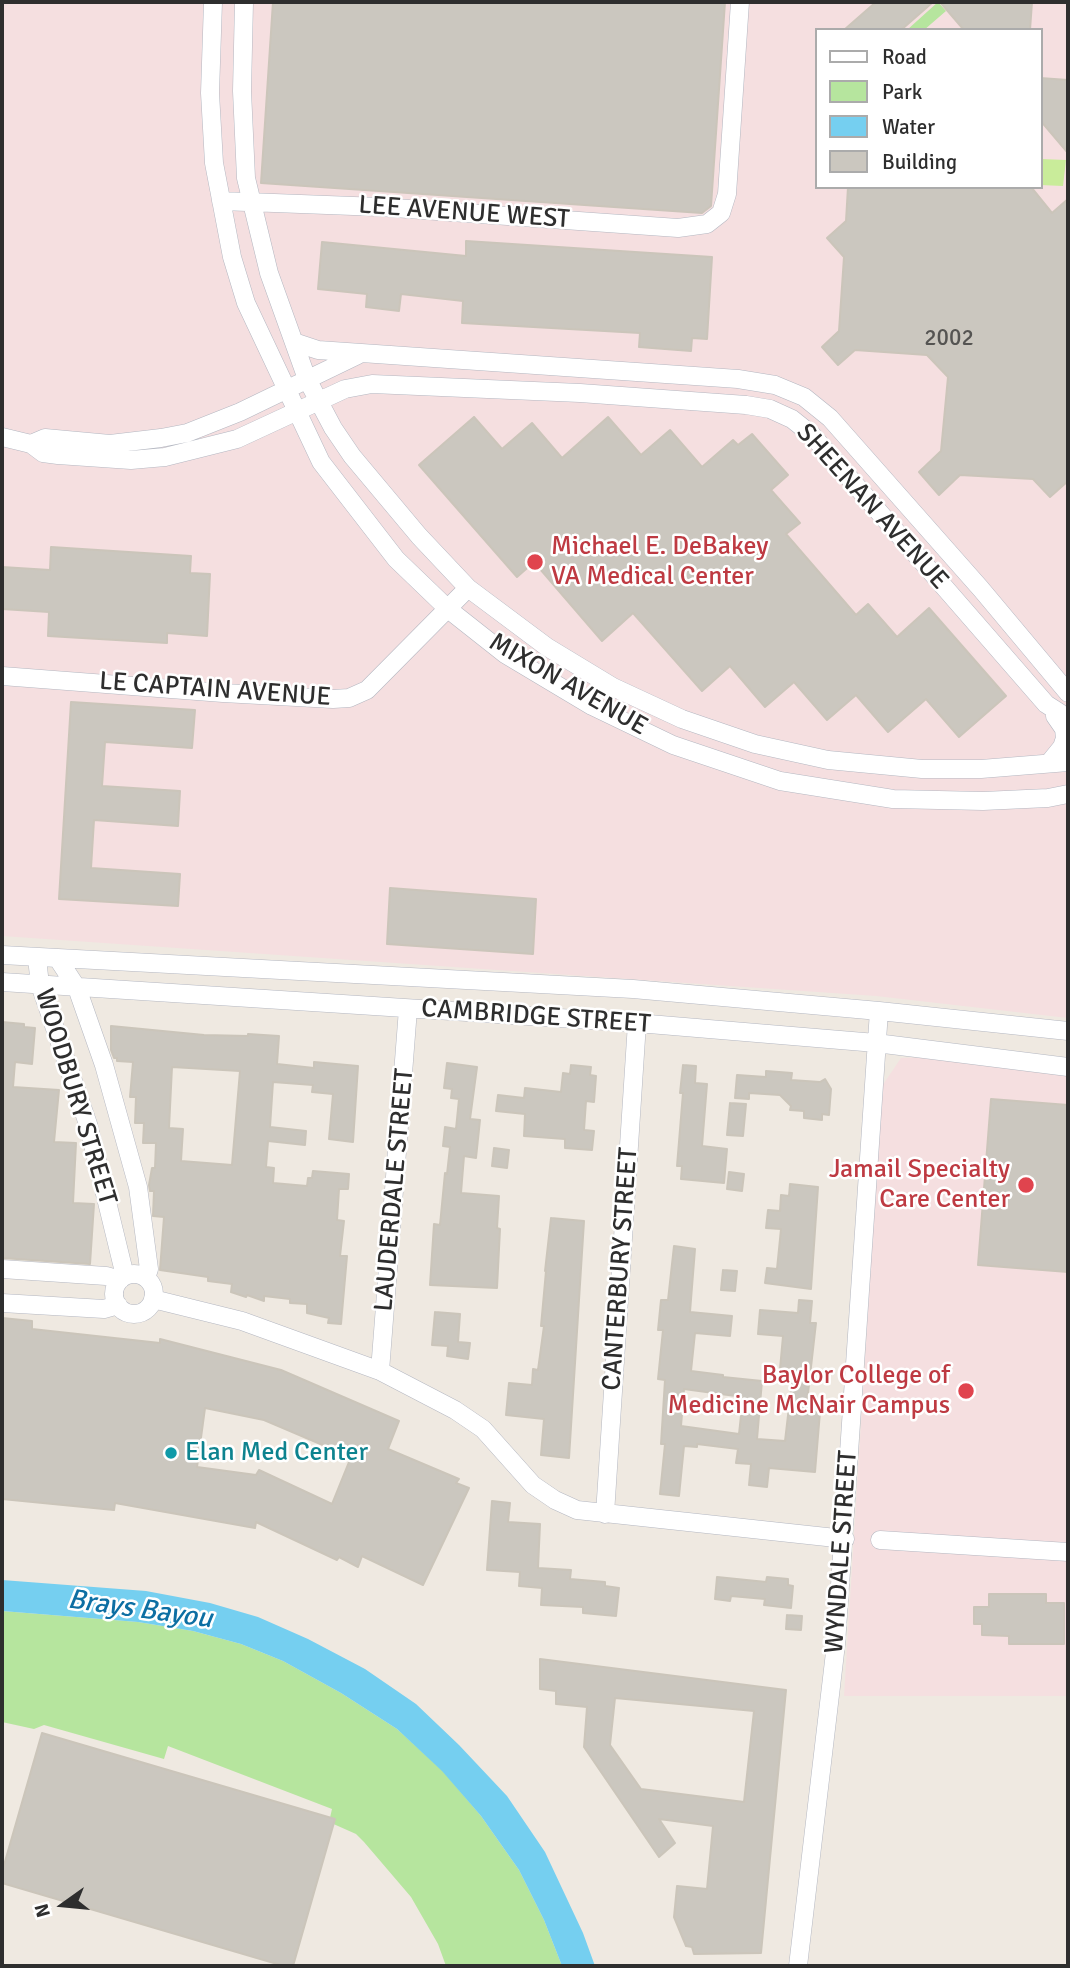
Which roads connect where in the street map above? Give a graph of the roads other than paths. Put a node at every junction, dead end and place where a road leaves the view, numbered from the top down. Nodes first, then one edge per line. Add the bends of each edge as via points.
1 (213, 2) edge
2 (244, 2) edge
3 (740, 2) edge
4 (220, 201) junction
5 (250, 201) junction
6 (293, 342) junction
7 (361, 353) junction
8 (583, 369) junction
9 (307, 379) junction
10 (285, 389) junction
11 (580, 393) junction
12 (319, 402) junction
13 (296, 412) junction
14 (2, 437) edge
15 (31, 444) junction
16 (468, 588) junction
17 (448, 609) junction
18 (2, 676) edge
19 (1068, 694) edge
20 (1046, 704) junction
21 (1068, 723) edge
22 (1068, 762) edge
23 (1049, 763) junction
24 (1068, 794) edge
25 (2, 955) edge
26 (37, 958) junction
27 (58, 959) junction
28 (2, 982) edge
29 (40, 985) junction
30 (77, 988) junction
31 (408, 1009) junction
32 (879, 1011) junction
33 (637, 1023) junction
34 (1068, 1031) edge
35 (876, 1043) junction
36 (1068, 1067) edge
37 (2, 1269) edge
38 (123, 1278) junction
39 (146, 1278) junction
40 (153, 1300) junction
41 (2, 1303) edge
42 (118, 1305) junction
43 (380, 1371) junction
44 (605, 1514) junction
45 (845, 1539) junction
46 (880, 1540) dead end
47 (1068, 1552) edge
48 (798, 1966) edge

1 - 4 street, MIXON AVENUE via 211,118
2 - 5 street, MIXON AVENUE via 242,104
3 - 5 street, LEE AVENUE WEST via 727,194 721,213 707,224 678,228
4 - 5 street, LEE AVENUE WEST
4 - 10 street, MIXON AVENUE via 246,303
5 - 6 street, MIXON AVENUE
6 - 7 street, SHEENAN AVENUE via 318,350
6 - 9 street, MIXON AVENUE
7 - 8 street, SHEENAN AVENUE
7 - 9 street, SHEENAN AVENUE
8 - 11 street
8 - 19 street, SHEENAN AVENUE via 765,383 815,403
9 - 10 street, SHEENAN AVENUE
9 - 12 street, MIXON AVENUE
10 - 13 street, MIXON AVENUE
10 - 15 street, SHEENAN AVENUE via 210,425 174,436 110,444 45,438
11 - 12 street, SHEENAN AVENUE via 372,384 345,389
11 - 20 street, SHEENAN AVENUE via 759,406 792,419 812,435
12 - 13 street, SHEENAN AVENUE
12 - 16 street, MIXON AVENUE via 362,469
13 - 15 street, SHEENAN AVENUE via 237,439 164,457 88,459 43,453
13 - 17 street, MIXON AVENUE via 332,478 396,559
14 - 15 street
16 - 17 street, LE CAPTAIN AVENUE
16 - 23 street, MIXON AVENUE via 613,687 682,719 755,744 828,760 915,769
17 - 18 street, LE CAPTAIN AVENUE via 367,690 349,698
17 - 24 street, MIXON AVENUE via 505,654 592,706 673,745 779,780 893,799 983,801
20 - 21 street, SHEENAN AVENUE
20 - 23 street via 1065,733 1062,747
22 - 23 street, MIXON AVENUE
25 - 26 street, CAMBRIDGE STREET
26 - 27 street, CAMBRIDGE STREET
26 - 29 street, WOODBURY STREET
27 - 30 street, WOODBURY STREET
27 - 32 street, CAMBRIDGE STREET via 633,989
28 - 29 street, CAMBRIDGE STREET
29 - 30 street, CAMBRIDGE STREET
29 - 38 street, WOODBURY STREET via 88,1124
30 - 31 street, CAMBRIDGE STREET
30 - 39 street, WOODBURY STREET via 138,1187 149,1269
31 - 33 street, CAMBRIDGE STREET
31 - 43 street, LAUDERDALE STREET
32 - 34 street, CAMBRIDGE STREET
32 - 35 street, WYNDALE STREET
33 - 35 street, CAMBRIDGE STREET
33 - 44 street, CANTERBURY STREET
35 - 36 street, CAMBRIDGE STREET
35 - 45 street, WYNDALE STREET
37 - 38 street
38 - 39 street via 136,1274
38 - 42 street via 114,1292
39 - 40 street via 153,1288
40 - 42 street via 146,1310 134,1314
40 - 43 street via 242,1321
41 - 42 street via 104,1309
43 - 44 street via 483,1429 533,1485 555,1500
44 - 45 street
45 - 48 street, WYNDALE STREET
46 - 47 street

